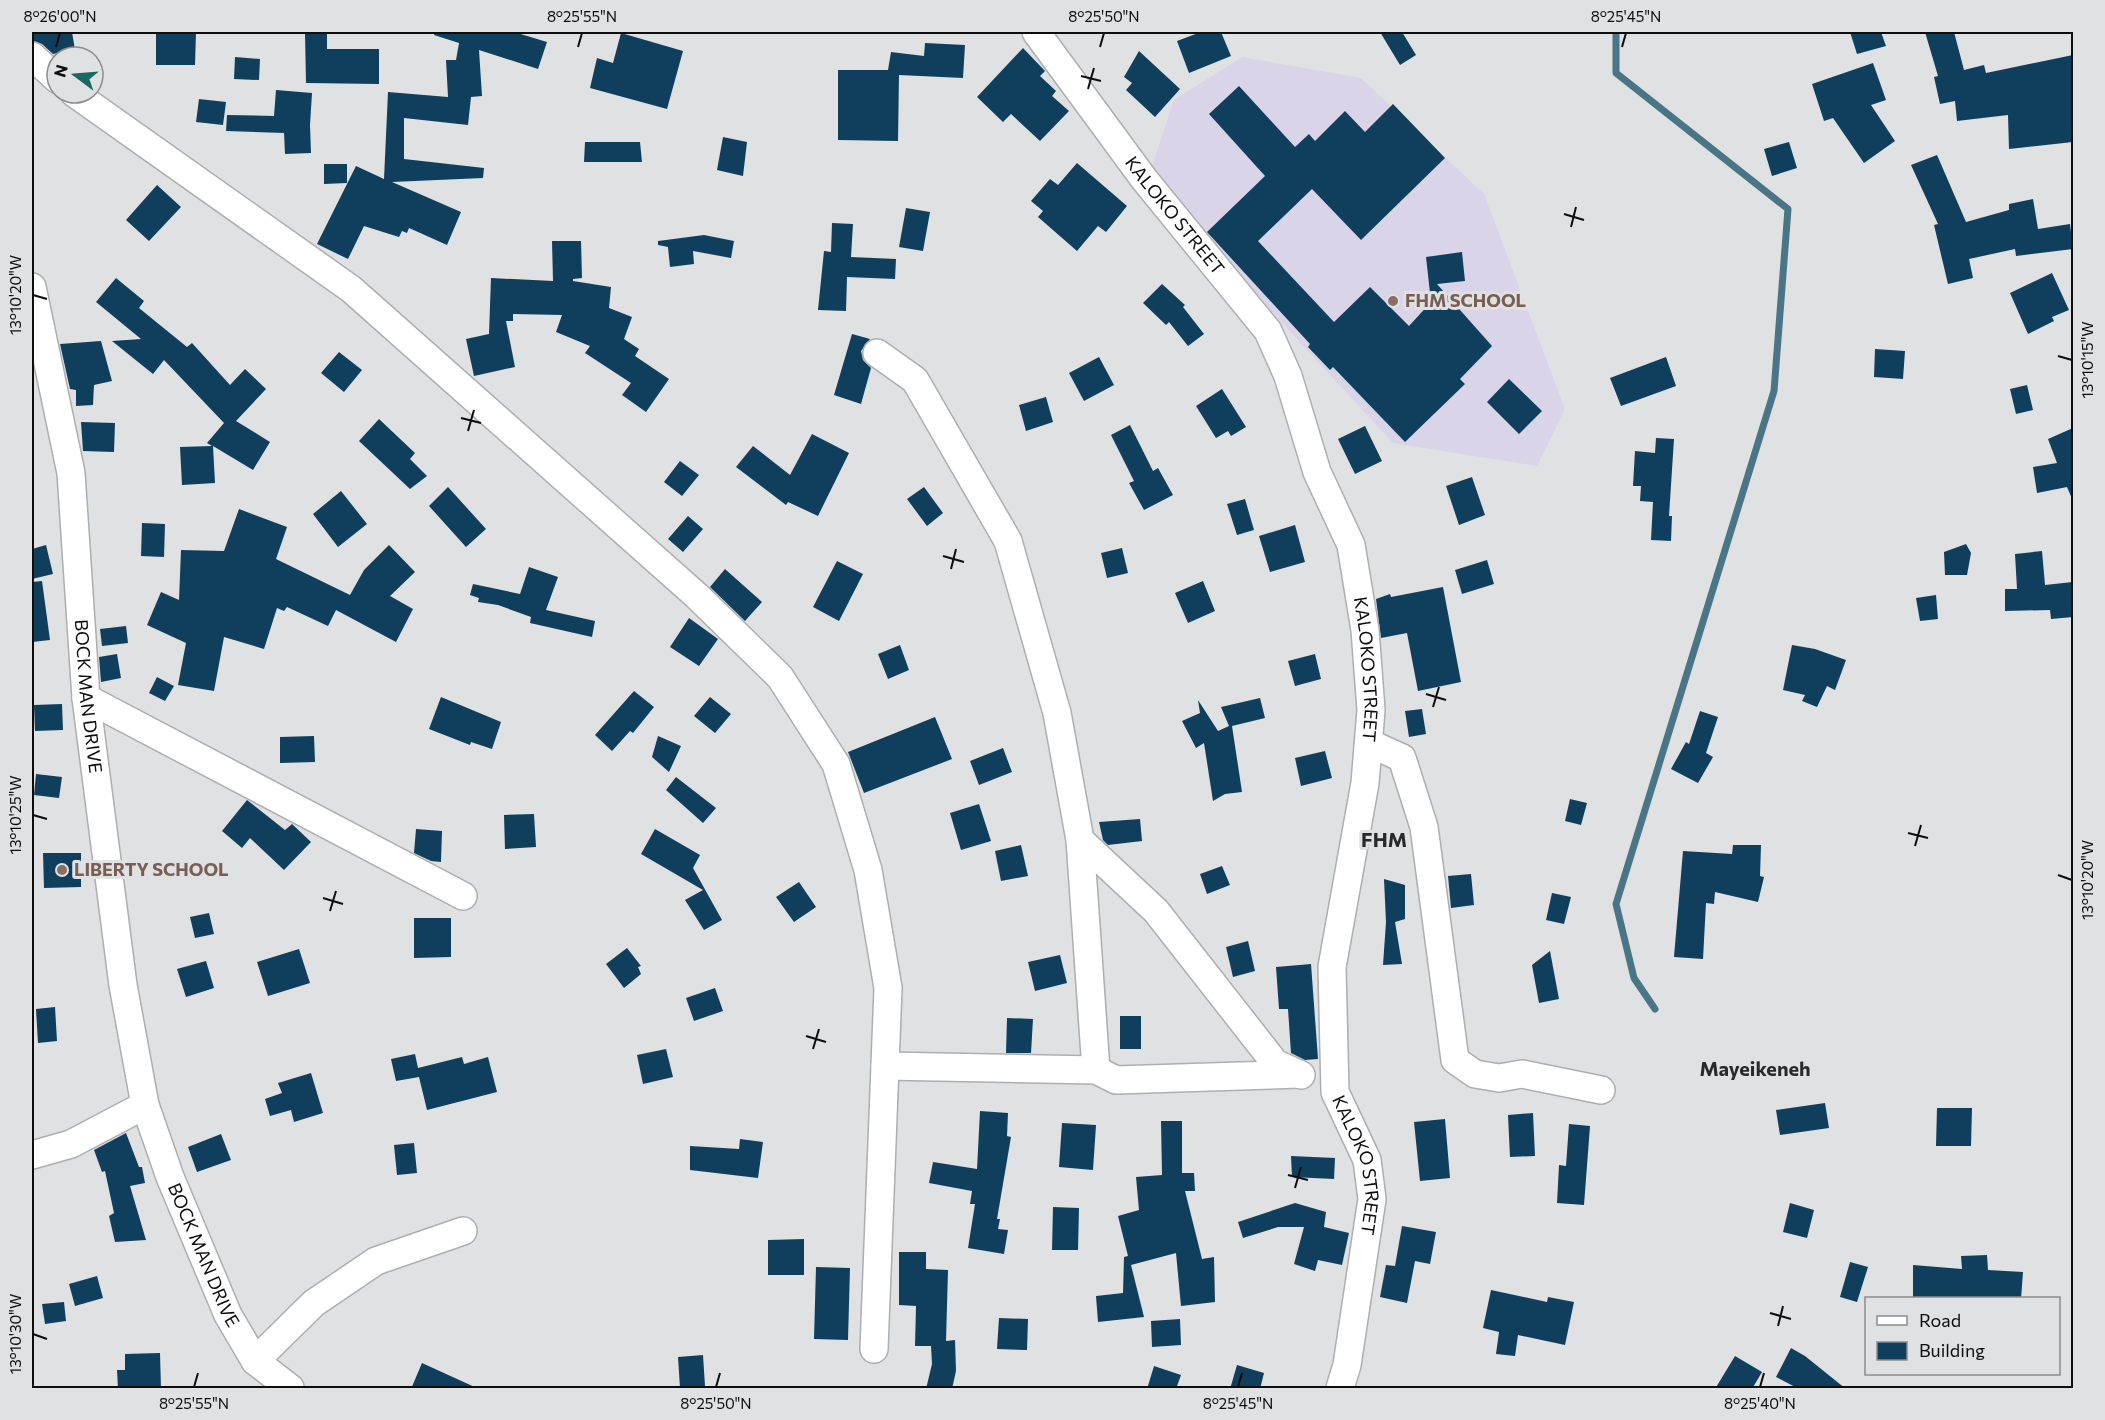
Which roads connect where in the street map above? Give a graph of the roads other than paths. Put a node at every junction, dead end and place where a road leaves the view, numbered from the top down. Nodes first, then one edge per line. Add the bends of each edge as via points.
1 (1036, 32) edge
2 (32, 56) edge
3 (45, 68) edge
4 (91, 105) edge
5 (32, 287) edge
6 (877, 353) dead end
7 (86, 698) junction
8 (1368, 743) junction
9 (1080, 840) junction
10 (463, 896) dead end
11 (885, 1066) junction
12 (1096, 1070) junction
13 (1299, 1074) junction
14 (1601, 1090) dead end
15 (1335, 1092) junction
16 (144, 1105) junction
17 (32, 1155) edge
18 (463, 1231) dead end
19 (874, 1348) dead end
20 (255, 1361) junction
21 (290, 1389) edge
22 (1340, 1389) edge

1 - 8 street, KALOKO STREET via 1144,178 1268,332 1288,376 1317,472 1351,545 1365,630 1371,710
2 - 3 street
4 - 11 street via 351,289 697,596 780,677 836,764 868,870 888,988
5 - 7 street, BOCK MAN DRIVE via 71,473
6 - 9 street via 915,380 1008,541 1057,713
7 - 10 street
7 - 16 street, BOCK MAN DRIVE via 123,985
8 - 14 street via 1401,758 1424,827 1455,1060 1475,1074 1499,1078 1522,1074
8 - 15 street, KALOKO STREET via 1365,783 1332,967
9 - 12 street
9 - 13 street via 1156,910 1275,1063
11 - 12 street
11 - 19 street
12 - 13 street via 1116,1080
13 - 15 street
15 - 22 street, KALOKO STREET via 1366,1160 1372,1199
16 - 17 street via 71,1144
16 - 20 street, BOCK MAN DRIVE via 228,1315
18 - 20 street via 376,1261 314,1304
20 - 21 street, BOCK MAN DRIVE

